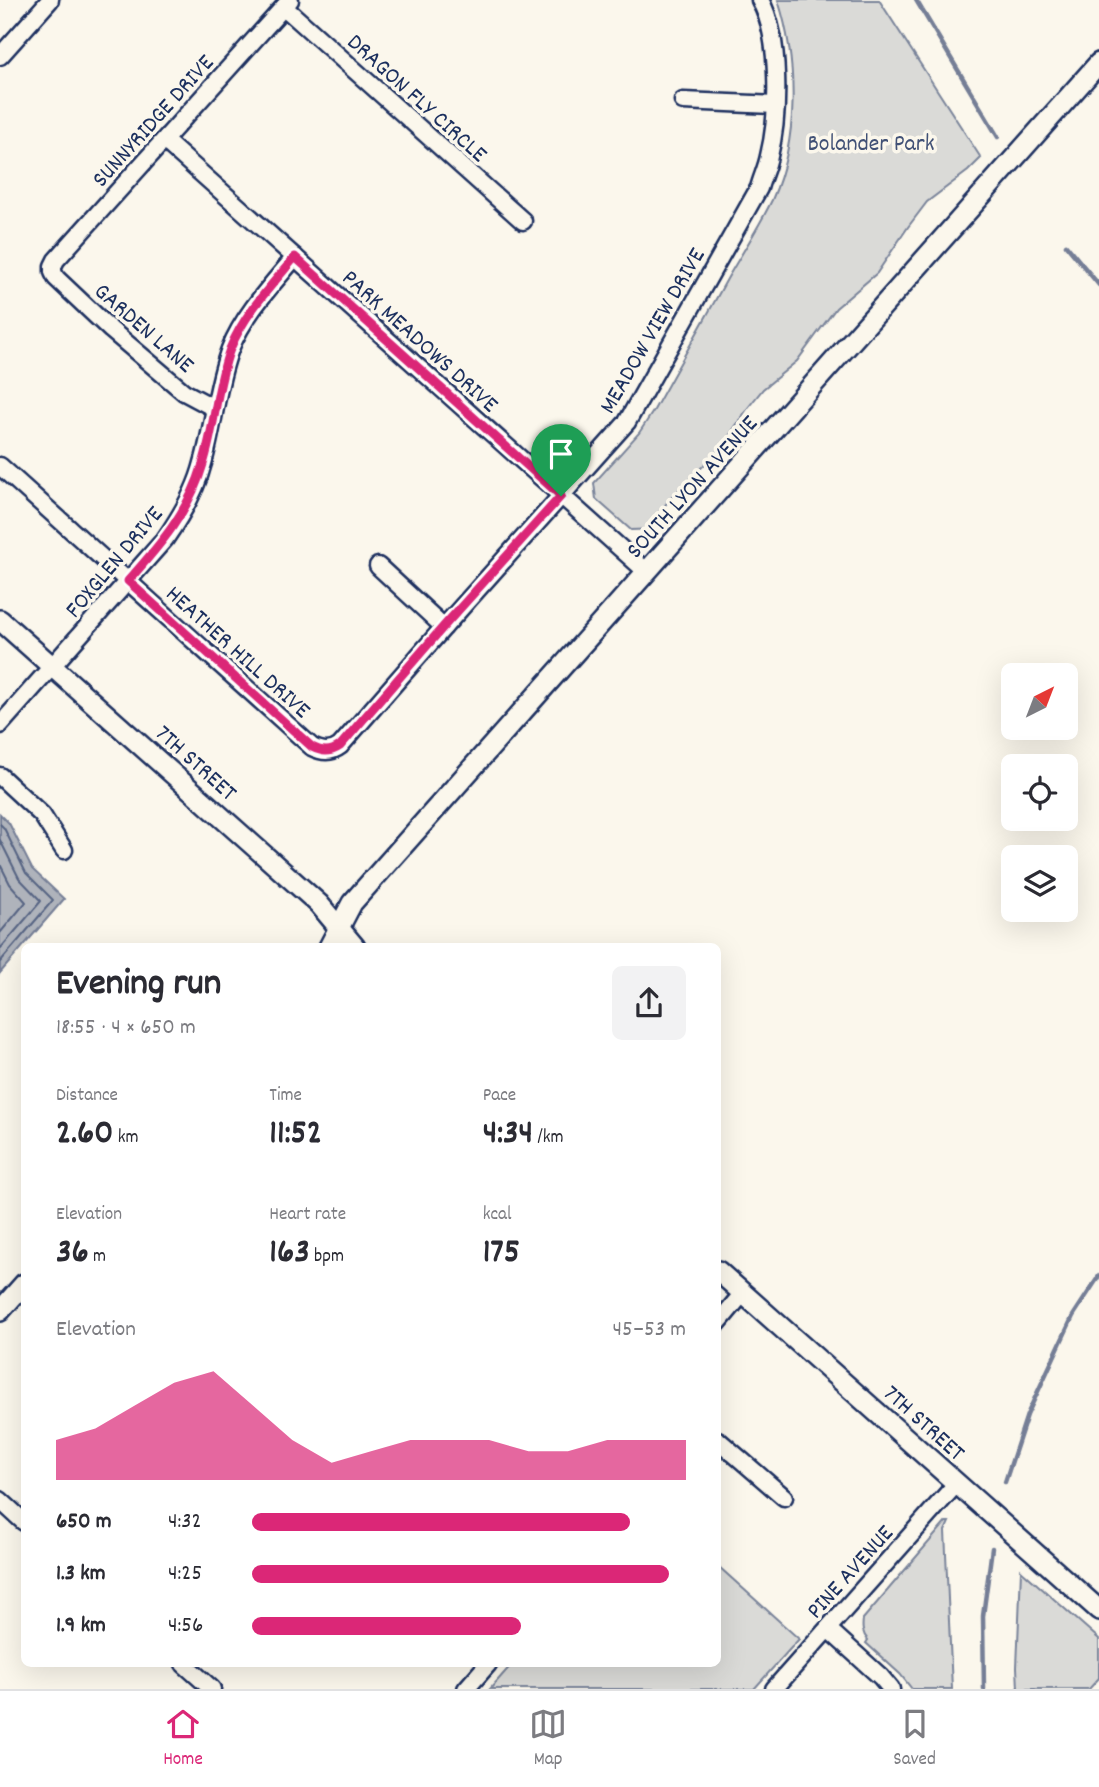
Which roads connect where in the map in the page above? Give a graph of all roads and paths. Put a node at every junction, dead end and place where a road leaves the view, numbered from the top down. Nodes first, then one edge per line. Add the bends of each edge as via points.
1 (50, 0) edge
2 (760, 0) edge
3 (287, 4) edge
4 (0, 56) edge
5 (1099, 63) edge
6 (683, 101) dead end
7 (775, 105) junction
8 (165, 141) junction
9 (523, 221) dead end
10 (295, 257) junction
11 (53, 272) joint
12 (214, 408) junction
13 (0, 466) edge
14 (561, 496) junction
15 (378, 566) dead end
16 (647, 572) junction
17 (128, 581) junction
18 (0, 620) edge
19 (444, 626) junction
20 (52, 667) junction
21 (0, 725) edge
22 (327, 751) joint
23 (0, 776) edge
24 (64, 850) dead end
25 (339, 928) junction
26 (331, 943) edge
27 (352, 943) edge
28 (721, 1274) edge
29 (21, 1287) edge
30 (743, 1293) junction
31 (0, 1311) edge
32 (721, 1319) edge
33 (721, 1443) edge
34 (957, 1483) junction
35 (784, 1497) dead end
36 (1, 1502) edge
37 (21, 1519) edge
38 (1099, 1610) edge
39 (828, 1629) junction
40 (187, 1667) edge
41 (485, 1667) edge
42 (212, 1689) edge
43 (466, 1689) edge
44 (774, 1689) edge
45 (891, 1689) edge

1 - 4 street
2 - 7 street, MEADOW VIEW DRIVE via 771,27
3 - 8 street, SUNNYRIDGE DRIVE
3 - 9 street, DRAGON FLY CIRCLE
5 - 16 street, SOUTH LYON AVENUE
6 - 7 street
7 - 14 street, MEADOW VIEW DRIVE via 774,134 759,188 626,422
8 - 10 street, PARK MEADOWS DRIVE
8 - 11 street, SUNNYRIDGE DRIVE via 56,260
10 - 12 street, FOXGLEN DRIVE via 255,305 230,348
10 - 14 street, PARK MEADOWS DRIVE
11 - 12 street, GARDEN LANE via 153,366 184,392
12 - 17 street, FOXGLEN DRIVE via 210,438 192,493 165,539
13 - 17 street, HEATHER HILL DRIVE
14 - 16 street, PARK MEADOWS DRIVE
14 - 19 street, MEADOW VIEW DRIVE
15 - 19 street
16 - 25 street, SOUTH LYON AVENUE via 352,903
17 - 20 street, FOXGLEN DRIVE
17 - 22 street, HEATHER HILL DRIVE via 312,747
18 - 20 street, 7TH STREET
19 - 22 street, MEADOW VIEW DRIVE via 340,746
20 - 21 street, FOXGLEN DRIVE
20 - 25 street, 7TH STREET via 319,904
23 - 24 street via 42,814
25 - 26 street, SOUTH LYON AVENUE
25 - 27 street, 7TH STREET
28 - 30 street, 7TH STREET
29 - 31 street
30 - 32 street
30 - 34 street, 7TH STREET
33 - 35 street
34 - 38 street, 7TH STREET
34 - 39 street, PINE AVENUE
36 - 37 street
39 - 44 street, PINE AVENUE
39 - 45 street
40 - 42 street
41 - 43 street

